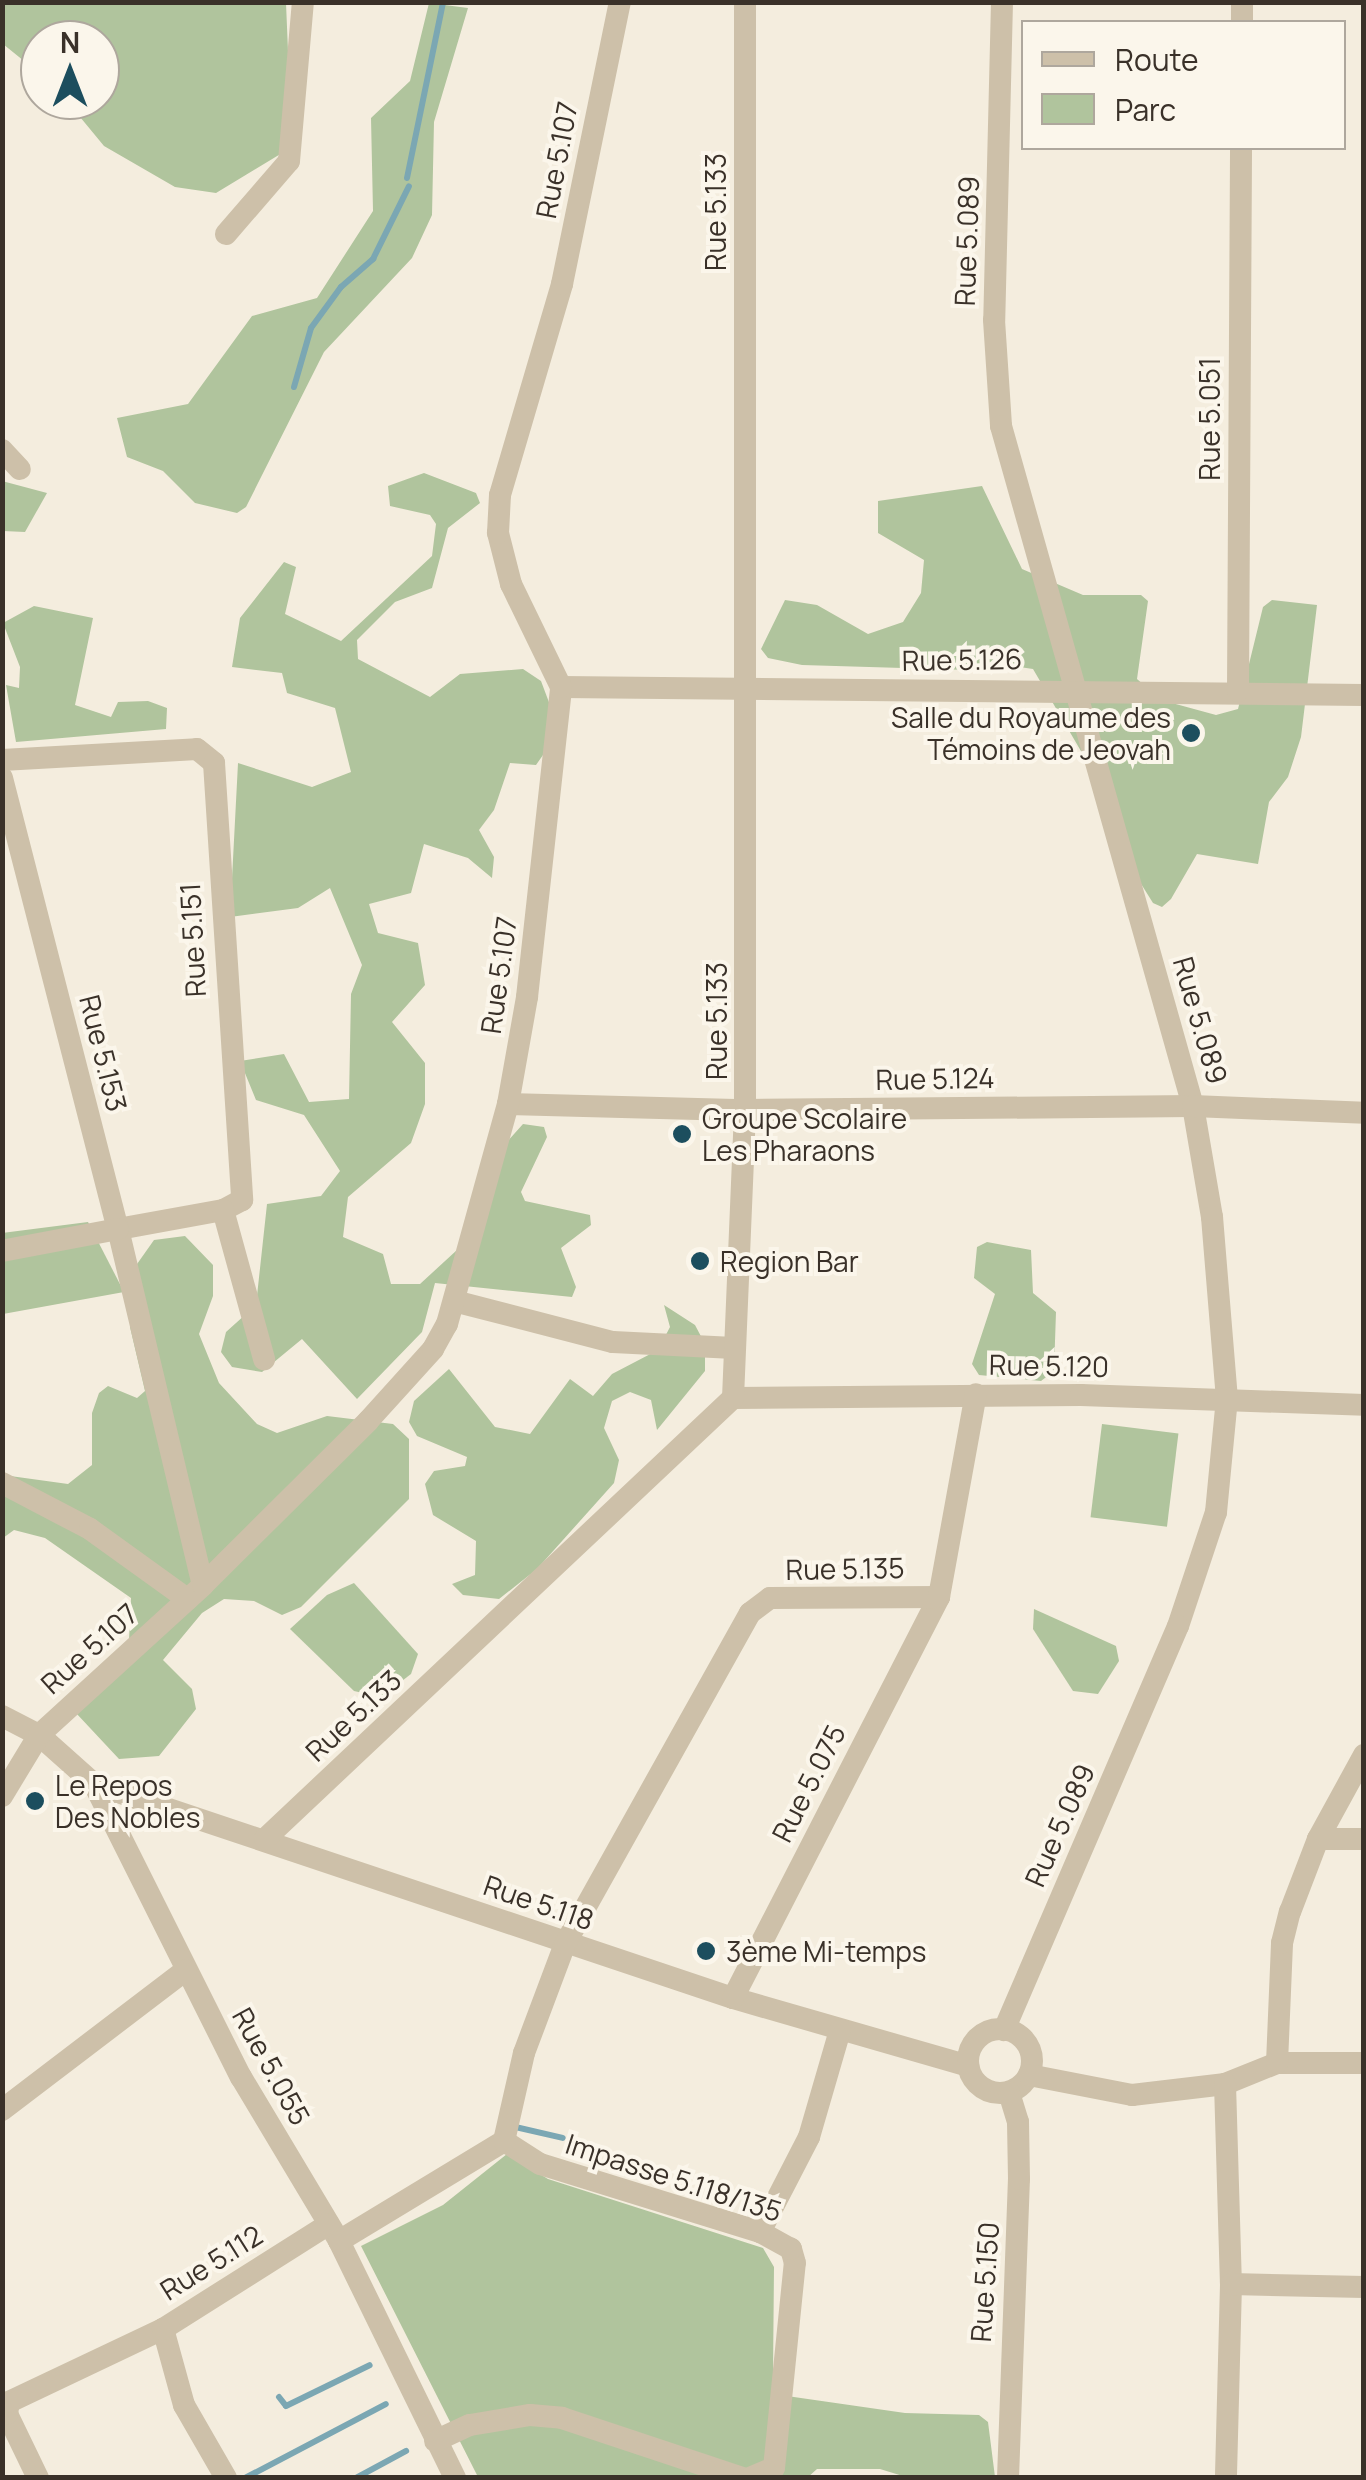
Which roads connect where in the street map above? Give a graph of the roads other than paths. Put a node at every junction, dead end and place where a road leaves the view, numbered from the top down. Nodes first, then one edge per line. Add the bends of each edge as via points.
1 (302, 2) edge
2 (620, 2) edge
3 (744, 2) edge
4 (1002, 2) edge
5 (1241, 150) edge
6 (226, 234) dead end
7 (2, 450) edge
8 (20, 469) dead end
9 (561, 687) junction
10 (1077, 688) junction
11 (1238, 691) junction
12 (747, 692) junction
13 (1364, 695) edge
14 (2, 760) edge
15 (2, 778) edge
16 (508, 1104) junction
17 (1193, 1106) junction
18 (745, 1110) junction
19 (1364, 1112) edge
20 (223, 1210) junction
21 (118, 1228) junction
22 (2, 1251) edge
23 (454, 1301) junction
24 (734, 1348) junction
25 (264, 1359) dead end
26 (976, 1394) junction
27 (732, 1398) junction
28 (1227, 1398) junction
29 (1364, 1405) edge
30 (2, 1483) edge
31 (195, 1592) junction
32 (939, 1597) junction
33 (2, 1716) edge
34 (39, 1735) junction
35 (1364, 1755) edge
36 (94, 1784) junction
37 (2, 1796) edge
38 (1364, 1838) edge
39 (266, 1839) junction
40 (1318, 1839) junction
41 (565, 1944) junction
42 (186, 1970) junction
43 (732, 1998) junction
44 (840, 2030) junction
45 (1004, 2030) junction
46 (1364, 2063) edge
47 (1277, 2064) junction
48 (968, 2066) junction
49 (1029, 2075) junction
50 (1225, 2084) junction
51 (1009, 2092) junction
52 (2, 2110) edge
53 (504, 2141) junction
54 (334, 2232) junction
55 (760, 2232) junction
56 (1232, 2284) junction
57 (1364, 2287) edge
58 (163, 2329) junction
59 (435, 2441) junction
60 (38, 2478) edge
61 (226, 2478) edge
62 (455, 2478) edge
63 (742, 2478) edge
64 (750, 2478) edge
65 (1008, 2478) edge
66 (1226, 2478) edge

1 - 6 street via 289,161
2 - 9 street, Rue 5.107 via 562,284 500,495 498,533 512,584
3 - 12 street, Rue 5.133
4 - 10 street, Rue 5.089 via 994,320 1001,426
5 - 11 street, Rue 5.051
7 - 8 street
9 - 12 street, Rue 5.126
9 - 16 street, Rue 5.107 via 527,997
10 - 11 street, Rue 5.126
10 - 12 street, Rue 5.126
10 - 17 street, Rue 5.089
11 - 13 street, Rue 5.126
12 - 18 street, Rue 5.133
14 - 20 street, Rue 5.151 via 196,749 214,764 242,1200
15 - 21 street, Rue 5.153
16 - 18 street, Rue 5.124
16 - 23 street, Rue 5.107
17 - 18 street, Rue 5.124
17 - 19 street, Rue 5.124
17 - 28 street, Rue 5.089 via 1212,1218
18 - 24 street, Rue 5.133
20 - 21 street
20 - 25 street
21 - 22 street
21 - 31 street, Rue 5.153
23 - 24 street via 613,1342
23 - 31 street, Rue 5.107 via 433,1349
24 - 27 street, Rue 5.133
26 - 27 street, Rue 5.120
26 - 28 street, Rue 5.120
26 - 32 street, Rue 5.135
27 - 39 street, Rue 5.133
28 - 29 street, Rue 5.120
28 - 45 street, Rue 5.089 via 1216,1512 1178,1626
30 - 31 street
31 - 34 street, Rue 5.107
32 - 41 street, Rue 5.135 via 758,1603
32 - 43 street, Rue 5.075
33 - 34 street, Rue 5.055
34 - 36 street, Rue 5.055
34 - 37 street, Rue 5.107
35 - 40 street
36 - 39 street, Rue 5.118
36 - 42 street, Rue 5.055
38 - 40 street
39 - 41 street, Rue 5.118
40 - 47 street via 1282,1943
41 - 43 street, Rue 5.118
41 - 53 street via 524,2054
42 - 52 street
42 - 54 street, Rue 5.055
43 - 44 street, Rue 5.118
44 - 48 street, Rue 5.118
44 - 55 street via 809,2137
45 - 48 street via 974,2041
45 - 49 street via 1030,2048
46 - 47 street
47 - 50 street
48 - 51 street via 983,2088
49 - 50 street via 1132,2095
49 - 51 street
50 - 56 street
51 - 65 street, Rue 5.150 via 1018,2122 1019,2194
53 - 54 street, Rue 5.112
53 - 55 street, Impasse 5.118/135 via 540,2164
54 - 58 street, Rue 5.112
54 - 59 street, Rue 5.055
55 - 64 street, Impasse 5.118/135 via 790,2248 796,2263 774,2468
56 - 57 street
56 - 66 street
58 - 60 street via 9,2402 7,2414
58 - 61 street, Rue 5.112 via 184,2405
59 - 62 street, Rue 5.055
59 - 63 street via 470,2425 530,2415 562,2418

